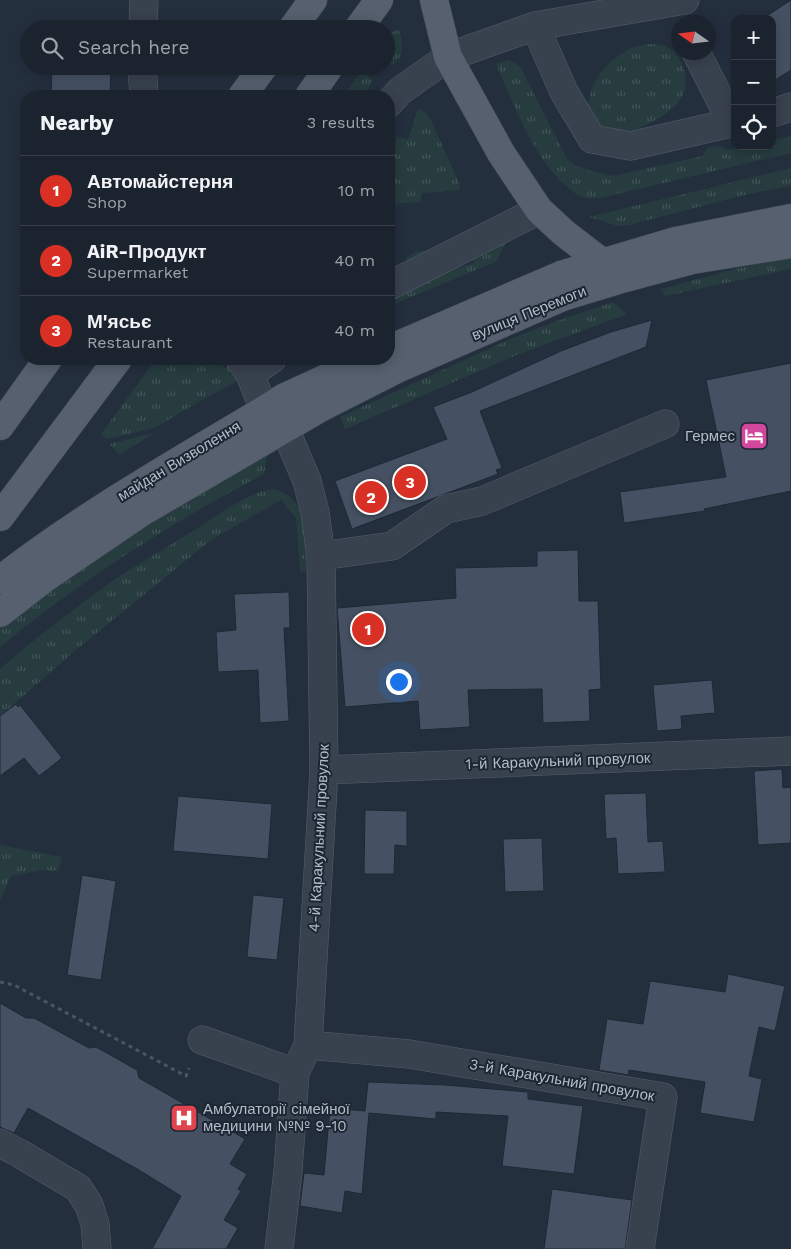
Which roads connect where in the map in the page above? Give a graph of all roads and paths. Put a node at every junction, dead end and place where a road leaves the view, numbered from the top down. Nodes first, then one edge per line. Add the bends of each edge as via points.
1 (144, 0) edge
2 (313, 0) edge
3 (379, 0) edge
4 (434, 0) edge
5 (678, 8) edge
6 (143, 20) edge
7 (299, 20) edge
8 (365, 20) edge
9 (535, 26) junction
10 (448, 57) junction
11 (700, 60) edge
12 (143, 75) edge
13 (257, 75) edge
14 (324, 75) edge
15 (144, 90) edge
16 (246, 90) edge
17 (313, 90) edge
18 (395, 96) edge
19 (791, 107) edge
20 (776, 112) edge
21 (731, 118) edge
22 (731, 122) edge
23 (539, 210) junction
24 (791, 218) edge
25 (791, 244) edge
26 (609, 272) junction
27 (395, 283) edge
28 (395, 346) edge
29 (44, 365) edge
30 (114, 365) edge
31 (355, 365) edge
32 (245, 366) edge
33 (264, 410) junction
34 (664, 424) dead end
35 (0, 426) edge
36 (284, 429) junction
37 (0, 517) edge
38 (321, 556) junction
39 (0, 580) edge
40 (0, 613) edge
41 (791, 751) edge
42 (324, 770) junction
43 (0, 982) edge
44 (202, 1040) joint
45 (308, 1045) junction
46 (295, 1073) junction
47 (0, 1143) edge
48 (97, 1249) edge
49 (278, 1249) edge
50 (640, 1249) edge

1 - 6 street
2 - 7 main road
3 - 8 main road
4 - 10 main road
5 - 9 street
9 - 10 street
9 - 22 street via 564,92 592,139 630,146
10 - 18 street
10 - 23 main road via 501,153
11 - 21 street
12 - 15 street
13 - 16 main road
14 - 17 main road
19 - 20 street
23 - 26 main road
23 - 27 street
24 - 26 main road, вулиця Перемоги via 676,240
25 - 26 main road, вулиця Перемоги
26 - 28 main road via 561,275
26 - 36 main road, вулиця Перемоги via 565,296 413,362
29 - 35 main road
30 - 37 main road
31 - 33 main road, майдан Визволення
32 - 33 street
33 - 39 main road, майдан Визволення via 109,504
34 - 38 street via 482,501 446,509 392,546
36 - 38 street, 4-й Каракульний провулок via 307,481 316,512
36 - 40 main road, майдан Визволення via 142,512
38 - 42 street, 4-й Каракульний провулок
41 - 42 street, 1-й Каракульний провулок
42 - 45 street, 4-й Каракульний провулок
43 - 44 path via 14,985 186,1076
44 - 46 street
45 - 46 street, 4-й Каракульний провулок
45 - 50 street, 3-й Каракульний провулок via 409,1054 663,1097
46 - 49 street, 4-й Каракульний провулок
47 - 48 street via 78,1188 89,1205 95,1224

